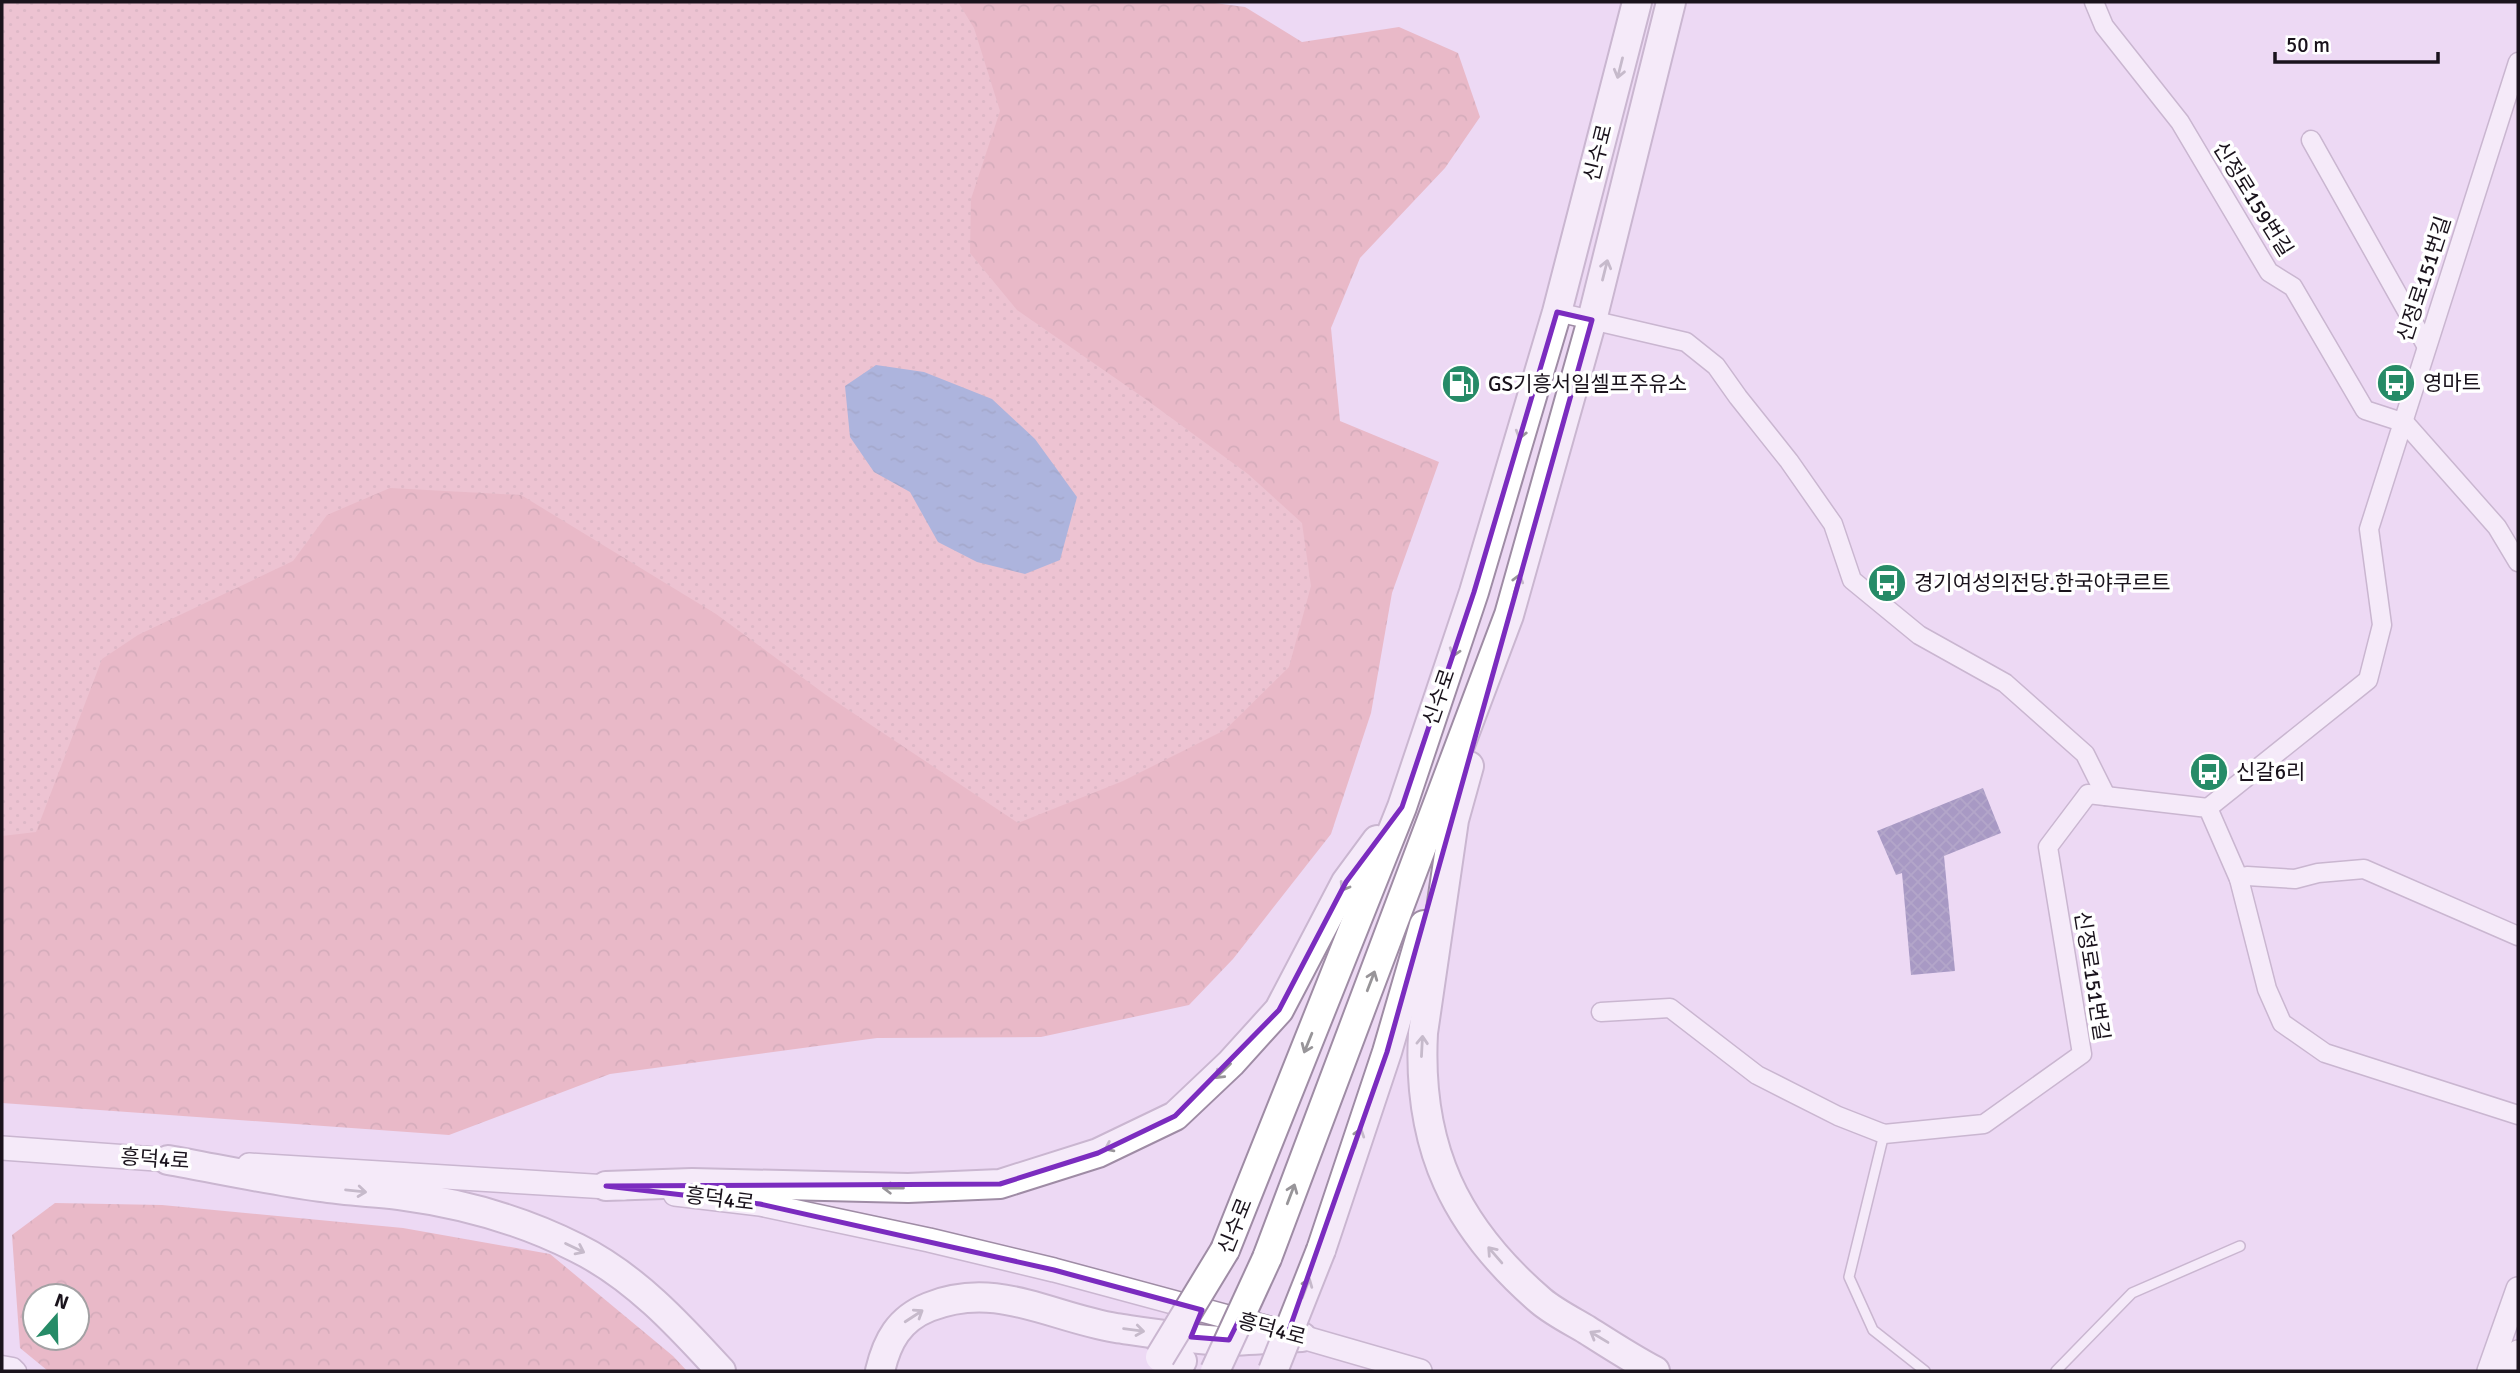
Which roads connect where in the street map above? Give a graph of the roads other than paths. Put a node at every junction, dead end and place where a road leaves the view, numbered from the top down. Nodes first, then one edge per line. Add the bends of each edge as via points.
1 (1637, 2) edge
2 (1671, 2) edge
3 (2094, 2) edge
4 (2518, 62) edge
5 (2311, 140) dead end
6 (1557, 312) junction
7 (1592, 320) junction
8 (2426, 345) junction
9 (2404, 423) junction
10 (2518, 562) edge
11 (1508, 615) junction
12 (2106, 796) junction
13 (1402, 807) junction
14 (2208, 808) junction
15 (1454, 820) junction
16 (2239, 879) junction
17 (2518, 936) edge
18 (1601, 1012) dead end
19 (2518, 1115) edge
20 (1884, 1134) junction
21 (2, 1148) edge
22 (168, 1160) junction
23 (606, 1186) junction
24 (2241, 1246) dead end
25 (2518, 1289) edge
26 (1302, 1336) junction
27 (2, 1365) edge
28 (1168, 1365) edge
29 (17, 1371) edge
30 (721, 1371) edge
31 (880, 1371) edge
32 (1215, 1371) edge
33 (1273, 1371) edge
34 (1420, 1371) edge
35 (1656, 1371) edge
36 (1926, 1371) edge
37 (2056, 1371) edge
38 (2488, 1371) edge

1 -> 6 main road, 신수로
7 -> 2 main road, 신수로
3 - 9 street, 신정로159번길 via 2104,26 2180,122 2269,272 2294,287 2365,410
4 - 8 street, 신정로151번길
5 - 8 street
6 - 7 street
6 -> 13 main road, 신수로 via 1474,592
11 -> 7 main road, 신수로
7 - 12 street via 1686,342 1716,366 1833,524 1852,580 1919,635 2006,684 2085,754
8 - 9 street, 신정로151번길
9 - 10 street, 신정로159번길 via 2497,527
9 - 14 street, 신정로151번길 via 2369,529 2382,625 2368,680
11 - 15 main road
32 -> 11 main road, 신수로, bridge via 1267,1258
12 - 14 street, 신정로151번길
12 - 20 street, 신정로151번길 via 2088,794 2048,847 2082,1054 1984,1124
13 -> 23 main road via 1346,882 1279,1010 1175,1116 1098,1153 1000,1184 908,1188 692,1182
13 -> 28 main road, 신수로, bridge via 1225,1250
14 - 16 street
33 -> 15 main road, bridge via 1321,1250 1387,1052
35 -> 15 main road via 1543,1303 1518,1279 1492,1253 1464,1213 1437,1159 1421,1064
16 - 17 street via 2295,879 2364,869
16 - 19 street via 2267,989 2282,1023 2325,1054
18 - 20 street, 신정로151번길 via 1670,1008 1757,1075
20 - 36 lane via 1849,1277 1873,1330
21 - 22 street, 흥덕4로
22 - 23 street, 흥덕4로
22 -> 30 main road via 452,1205 519,1225 578,1248 630,1282
23 - 26 street, 흥덕4로 via 760,1204 929,1240
24 - 37 lane via 2132,1293
25 - 38 street
31 -> 26 main road via 890,1338 902,1324 915,1313 960,1297 999,1297 1113,1327 1208,1339
26 - 34 street, 흥덕4로
27 - 29 street

